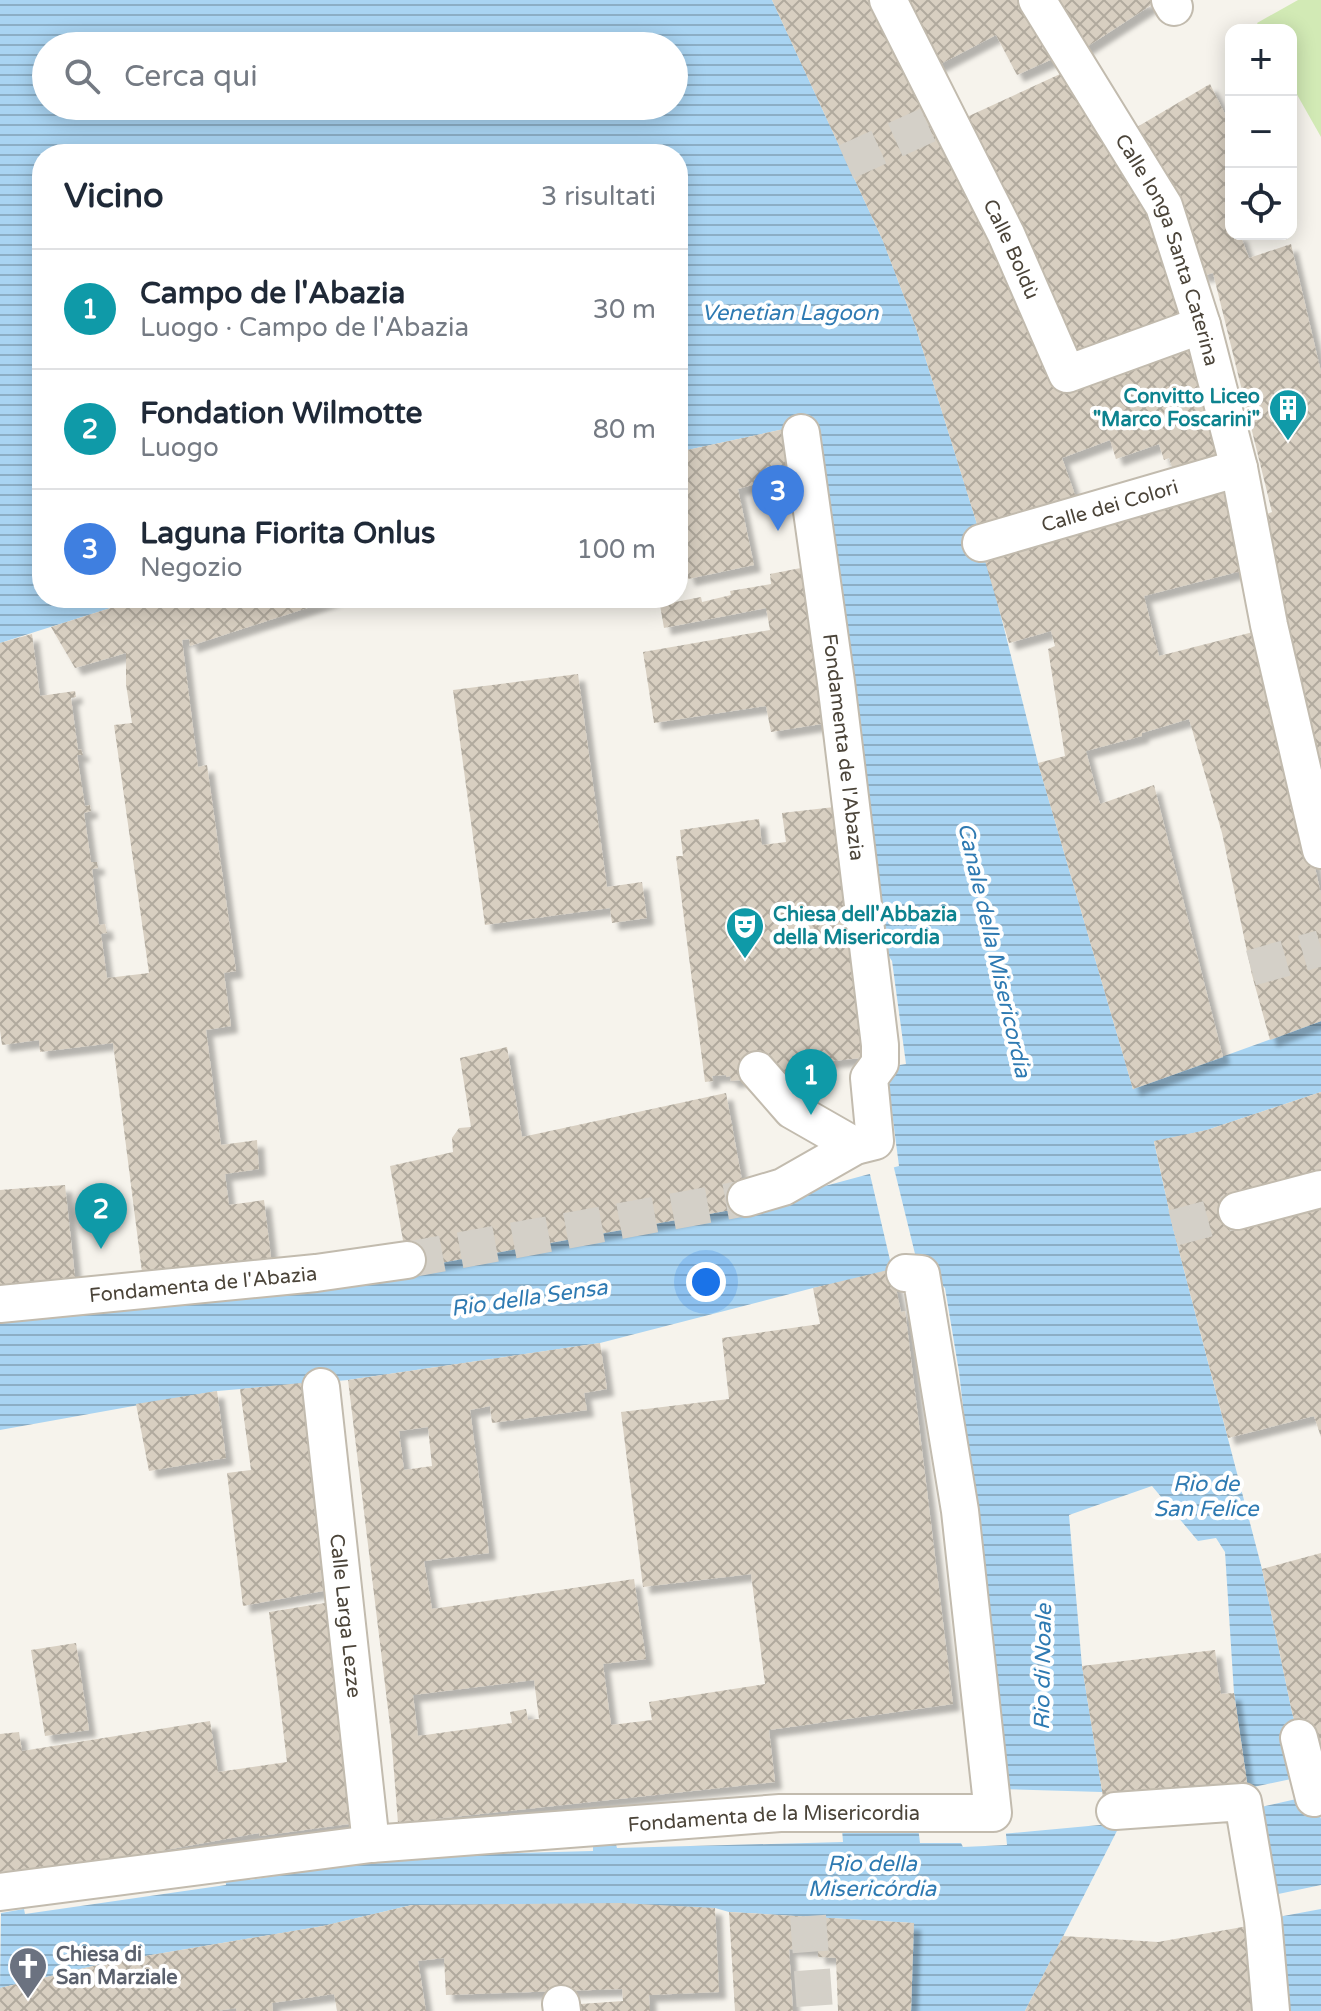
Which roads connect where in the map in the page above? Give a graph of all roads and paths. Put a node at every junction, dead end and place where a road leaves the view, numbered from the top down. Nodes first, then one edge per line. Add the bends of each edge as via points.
1 (888, 0) edge
2 (1037, 0) edge
3 (1202, 325) junction
4 (801, 433) dead end
5 (1239, 468) junction
6 (981, 543) dead end
7 (1321, 850) edge
8 (757, 1070) dead end
9 (855, 1146) junction
10 (1321, 1189) edge
11 (746, 1198) tunnel mouth
12 (1237, 1211) tunnel mouth
13 (407, 1260) tunnel mouth
14 (905, 1273) dead end
15 (0, 1304) edge
16 (321, 1387) dead end
17 (1299, 1738) dead end
18 (1314, 1798) dead end
19 (1115, 1811) dead end
20 (371, 1844) junction
21 (0, 1892) edge
22 (1271, 2011) edge

1 - 3 street, Calle Boldù via 942,118 1006,234 1067,374
2 - 3 street, Calle longa Santa Caterina via 1164,206
3 - 5 street, Calle longa Santa Caterina
4 - 9 street, Fondamenta de l'Abazia via 879,1030 880,1063 869,1078 875,1141
5 - 6 street, Calle dei Colori
5 - 7 street, Calle longa Santa Caterina
8 - 9 street via 792,1110
9 - 11 street via 783,1187
10 - 12 street
13 - 15 street, Fondamenta de l'Abazia
14 - 20 street, Fondamenta de la Misericordia via 921,1274 960,1511 993,1813 780,1813
16 - 20 street, Calle Larga Lezze
17 - 18 street
19 - 22 street via 1243,1802 1263,1920
20 - 21 street, Fondamenta de la Misericordia

